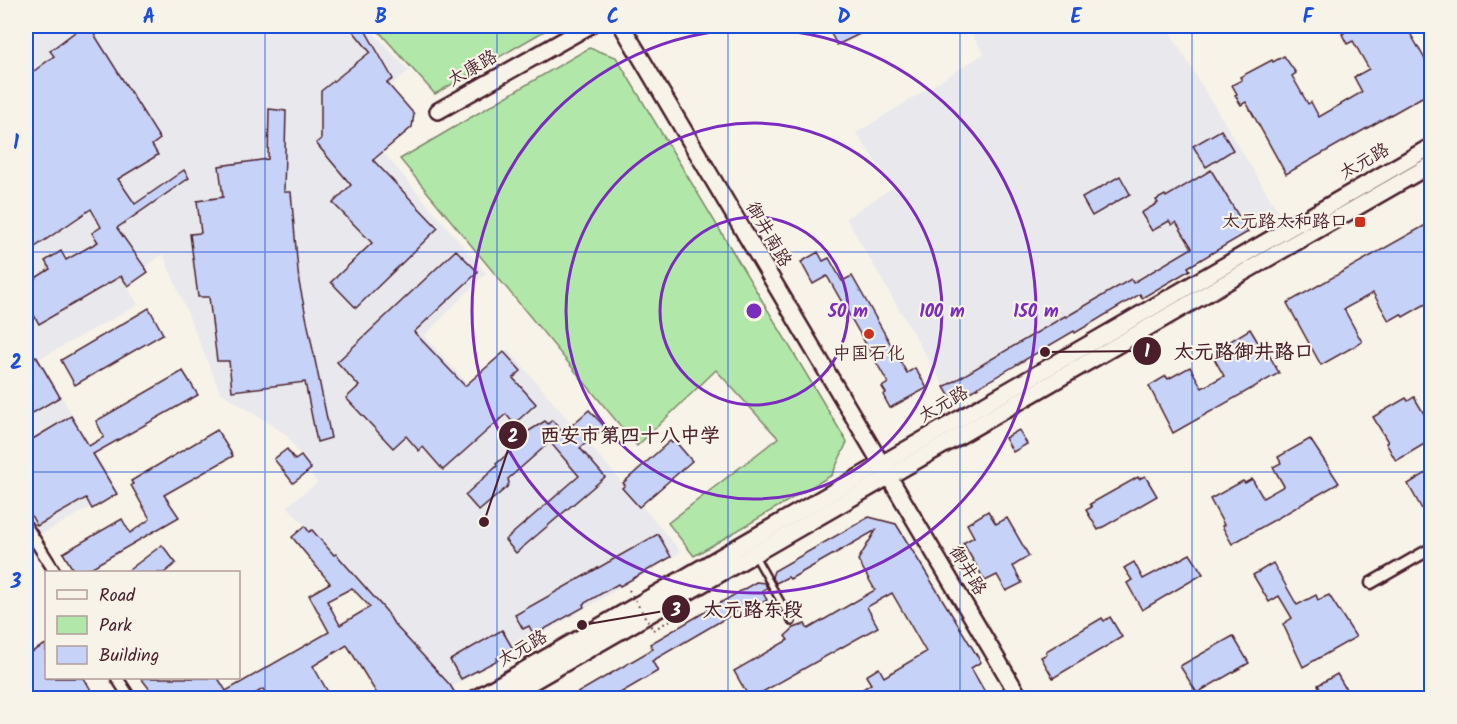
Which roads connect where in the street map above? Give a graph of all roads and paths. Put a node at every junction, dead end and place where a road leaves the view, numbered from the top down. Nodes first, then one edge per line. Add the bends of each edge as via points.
1 (589, 26) edge
2 (622, 26) edge
3 (438, 111) dead end
4 (1431, 146) edge
5 (1431, 164) edge
6 (884, 471) junction
7 (26, 526) edge
8 (1431, 548) edge
9 (754, 555) junction
10 (54, 571) edge
11 (1371, 583) dead end
12 (629, 590) dead end
13 (792, 622) dead end
14 (653, 630) dead end
15 (118, 679) edge
16 (130, 699) edge
17 (476, 699) edge
18 (504, 699) edge
19 (1020, 699) edge

1 - 3 main road, 太康路
2 - 6 main road, 御井南路
4 - 6 main road, 太元路
5 - 6 main road, 太元路
6 - 9 main road, 太元路
6 - 17 main road, 太元路
6 - 19 main road, 御井路
7 - 10 street
8 - 11 street
9 - 13 lane
9 - 18 main road, 太元路
12 - 14 path, bridge
15 - 16 street

